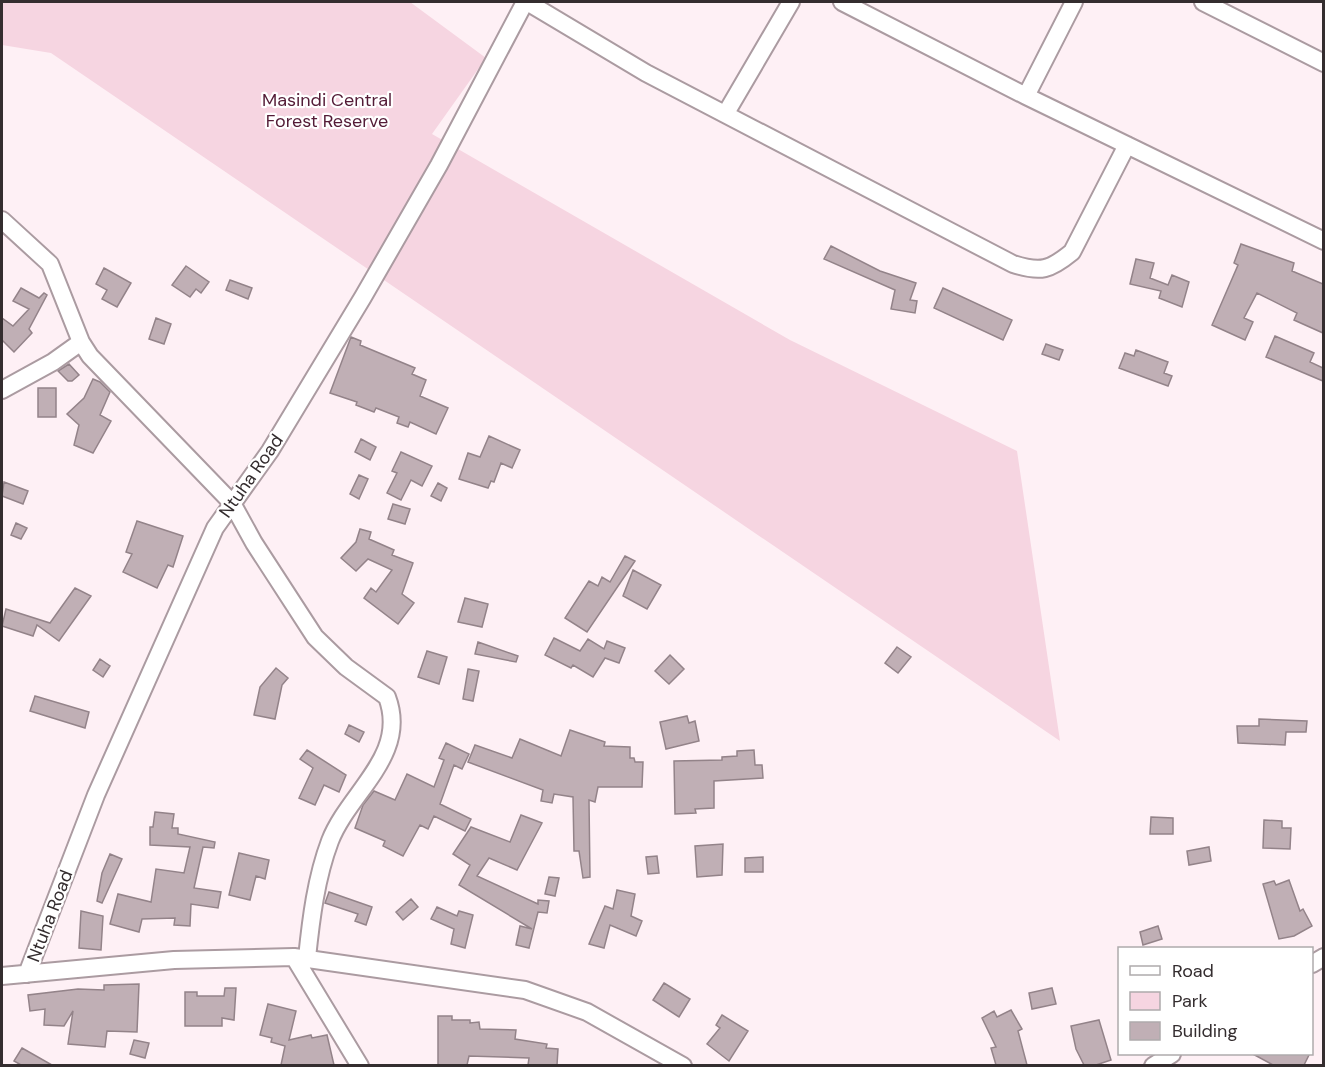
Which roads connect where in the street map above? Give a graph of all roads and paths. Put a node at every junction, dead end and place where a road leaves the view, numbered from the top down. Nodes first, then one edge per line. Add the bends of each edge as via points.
1 (526, 2) edge
2 (791, 2) edge
3 (842, 2) edge
4 (1074, 2) edge
5 (1203, 2) edge
6 (1323, 63) edge
7 (1026, 96) junction
8 (726, 113) junction
9 (1127, 145) junction
10 (2, 220) edge
11 (1323, 242) edge
12 (81, 342) junction
13 (2, 390) edge
14 (232, 503) junction
15 (301, 957) junction
16 (27, 974) junction
17 (2, 976) edge
18 (1169, 1055) edge
19 (360, 1065) edge
20 (683, 1065) edge
21 (1153, 1065) edge

1 - 8 street via 646,73
1 - 14 street, Ntuha Road via 375,276 291,418
2 - 8 street
3 - 7 street
4 - 7 street
5 - 6 street
7 - 9 street
8 - 9 street via 1013,264 1035,269 1057,264 1072,252
9 - 11 street
10 - 12 street via 50,264
12 - 13 street
12 - 14 street via 90,356
14 - 15 street via 315,637 346,667 383,692 390,705 391,731 385,754 330,842
14 - 16 street, Ntuha Road via 207,545 96,795
15 - 16 street via 174,960
15 - 19 street
15 - 20 street via 525,990 587,1012
16 - 17 street
18 - 21 street

